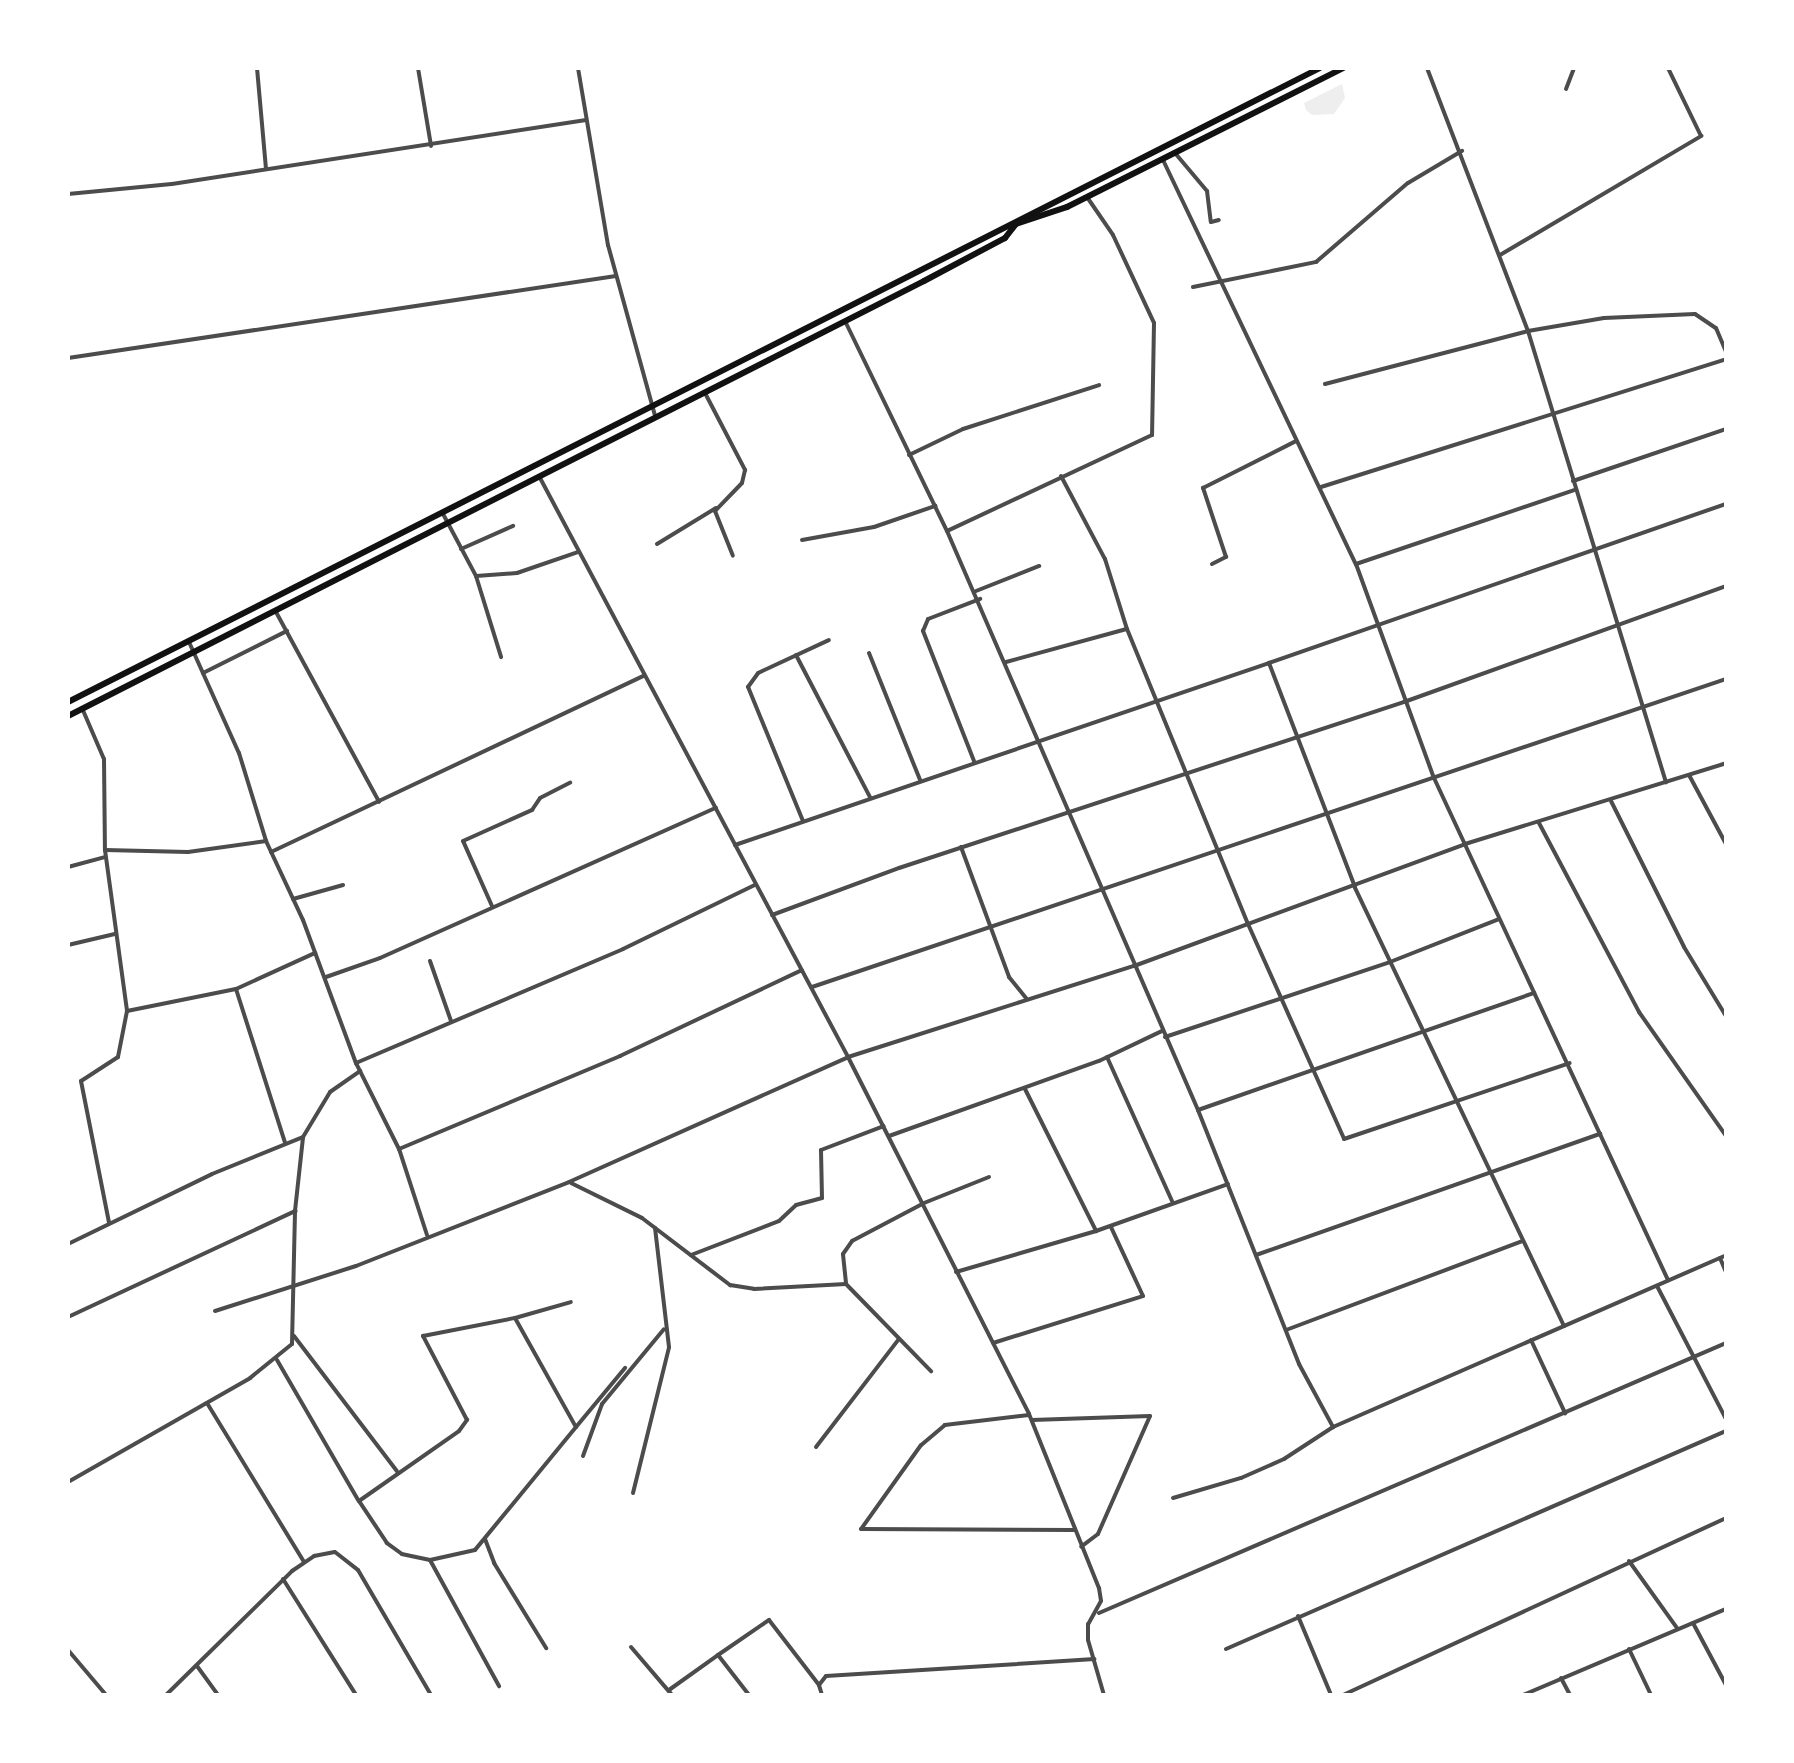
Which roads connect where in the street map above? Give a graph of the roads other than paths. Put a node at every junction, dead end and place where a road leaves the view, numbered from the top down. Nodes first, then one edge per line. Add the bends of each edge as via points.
1 (257, 68) edge
2 (418, 68) edge
3 (578, 68) edge
4 (1319, 68) edge
5 (1343, 68) edge
6 (1427, 68) edge
7 (1574, 68) edge
8 (1668, 68) edge
9 (1566, 89) dead end
10 (586, 120) junction
11 (431, 146) junction
12 (1462, 151) junction
13 (1175, 153) junction
14 (1162, 159) junction
15 (266, 168) junction
16 (68, 194) edge
17 (1087, 197) junction
18 (1219, 220) dead end
19 (1499, 256) junction
20 (616, 276) junction
21 (1219, 280) junction
22 (1193, 287) dead end
23 (844, 320) junction
24 (1528, 331) junction
25 (1726, 352) edge
26 (68, 358) edge
27 (1726, 359) edge
28 (742, 360) junction
29 (747, 370) junction
30 (1325, 384) dead end
31 (1099, 385) dead end
32 (704, 391) junction
33 (651, 406) junction
34 (655, 416) junction
35 (1552, 416) junction
36 (1726, 429) edge
37 (1296, 441) junction
38 (909, 455) junction
39 (539, 476) junction
40 (1061, 476) junction
41 (1573, 481) junction
42 (1321, 487) junction
43 (1575, 490) junction
44 (1726, 504) edge
45 (718, 506) junction
46 (935, 506) junction
47 (442, 512) junction
48 (448, 523) junction
49 (513, 526) dead end
50 (947, 531) junction
51 (802, 540) dead end
52 (657, 544) dead end
53 (461, 549) junction
54 (1594, 549) junction
55 (578, 552) junction
56 (733, 556) dead end
57 (1212, 564) dead end
58 (1356, 564) junction
59 (1039, 566) dead end
60 (476, 576) junction
61 (1726, 586) edge
62 (976, 591) junction
63 (980, 599) junction
64 (275, 610) junction
65 (1614, 624) junction
66 (1375, 626) junction
67 (1127, 629) junction
68 (287, 631) junction
69 (829, 640) dead end
70 (189, 641) junction
71 (193, 651) junction
72 (869, 653) dead end
73 (796, 655) junction
74 (501, 657) dead end
75 (1006, 662) junction
76 (1269, 663) junction
77 (203, 673) junction
78 (643, 676) junction
79 (1726, 679) edge
80 (68, 702) edge
81 (1158, 702) junction
82 (1404, 702) junction
83 (1641, 706) junction
84 (82, 708) junction
85 (68, 716) edge
86 (1297, 736) junction
87 (1041, 743) junction
88 (974, 761) junction
89 (1726, 763) edge
90 (1188, 773) junction
91 (1689, 775) junction
92 (1434, 778) junction
93 (920, 780) junction
94 (1666, 782) junction
95 (570, 783) dead end
96 (870, 797) junction
97 (1611, 801) junction
98 (379, 802) junction
99 (716, 808) junction
100 (1071, 810) junction
101 (1326, 814) junction
102 (803, 821) junction
103 (1539, 822) junction
104 (266, 841) junction
105 (1465, 844) junction
106 (1726, 844) edge
107 (735, 845) junction
108 (961, 847) junction
109 (1219, 849) junction
110 (105, 850) junction
111 (271, 852) junction
112 (105, 857) junction
113 (68, 867) edge
114 (343, 885) dead end
115 (755, 885) junction
116 (1101, 887) junction
117 (1355, 887) junction
118 (293, 899) junction
119 (492, 906) junction
120 (772, 915) junction
121 (1499, 919) junction
122 (1248, 924) junction
123 (989, 926) junction
124 (115, 934) junction
125 (68, 945) edge
126 (316, 953) junction
127 (430, 961) dead end
128 (1390, 962) junction
129 (1134, 966) junction
130 (802, 970) junction
131 (325, 978) junction
132 (812, 987) junction
133 (236, 989) junction
134 (1534, 993) junction
135 (1282, 997) junction
136 (1026, 998) junction
137 (127, 1011) junction
138 (1726, 1016) edge
139 (451, 1021) junction
140 (1162, 1031) junction
141 (1422, 1031) junction
142 (1165, 1037) junction
143 (848, 1057) junction
144 (1107, 1057) junction
145 (356, 1063) junction
146 (1570, 1063) junction
147 (1312, 1069) junction
148 (360, 1071) junction
149 (1025, 1089) junction
150 (1455, 1103) junction
151 (1198, 1110) junction
152 (884, 1126) junction
153 (1600, 1134) junction
154 (889, 1136) junction
155 (1726, 1136) edge
156 (303, 1137) junction
157 (285, 1143) junction
158 (399, 1149) junction
159 (1490, 1175) junction
160 (989, 1177) dead end
161 (569, 1182) junction
162 (1228, 1184) junction
163 (1173, 1202) junction
164 (924, 1203) junction
165 (295, 1211) junction
166 (109, 1223) junction
167 (1111, 1226) junction
168 (655, 1228) junction
169 (1096, 1231) junction
170 (427, 1235) junction
171 (1523, 1241) junction
172 (68, 1244) edge
173 (691, 1255) junction
174 (1256, 1255) junction
175 (1723, 1257) edge
176 (956, 1272) junction
177 (1726, 1272) edge
178 (1668, 1280) junction
179 (846, 1284) junction
180 (291, 1285) junction
181 (1657, 1285) junction
182 (571, 1302) dead end
183 (215, 1311) dead end
184 (68, 1317) edge
185 (515, 1318) junction
186 (1564, 1326) junction
187 (665, 1328) junction
188 (1286, 1330) junction
189 (294, 1336) junction
190 (899, 1339) junction
191 (1531, 1340) junction
192 (993, 1343) junction
193 (1726, 1343) edge
194 (277, 1360) junction
195 (1692, 1361) junction
196 (625, 1368) dead end
197 (931, 1371) dead end
198 (207, 1403) junction
199 (1565, 1413) junction
200 (1030, 1417) junction
201 (1726, 1419) edge
202 (576, 1427) junction
203 (1333, 1427) junction
204 (1726, 1431) edge
205 (816, 1447) dead end
206 (583, 1456) dead end
207 (397, 1471) junction
208 (68, 1482) edge
209 (633, 1493) dead end
210 (1173, 1498) dead end
211 (359, 1501) junction
212 (1726, 1518) edge
213 (1074, 1530) junction
214 (485, 1538) junction
215 (1081, 1547) junction
216 (430, 1560) junction
217 (1629, 1561) junction
218 (304, 1562) junction
219 (283, 1579) junction
220 (1726, 1609) edge
221 (1099, 1613) junction
222 (1298, 1616) junction
223 (1693, 1623) junction
224 (1677, 1628) junction
225 (631, 1647) dead end
226 (546, 1648) dead end
227 (1226, 1649) dead end
228 (1629, 1649) junction
229 (68, 1650) edge
230 (718, 1655) junction
231 (1094, 1659) junction
232 (197, 1666) junction
233 (1561, 1678) junction
234 (819, 1685) junction
235 (1726, 1685) edge
236 (499, 1686) dead end
237 (670, 1692) edge
238 (106, 1695) edge
239 (166, 1695) edge
240 (218, 1695) edge
241 (356, 1695) edge
242 (431, 1695) edge
243 (749, 1695) edge
244 (822, 1695) edge
245 (1104, 1695) edge
246 (1331, 1695) edge
247 (1343, 1695) edge
248 (1523, 1695) edge
249 (1570, 1695) edge
250 (1651, 1695) edge

1 - 15 street
2 - 11 street
3 - 10 street
4 - 28 main road
5 - 13 main road
6 - 12 street
7 - 9 street
8 - 19 street via 1701,136
10 - 11 street
10 - 20 street
11 - 15 street
12 - 19 street
12 - 21 street via 1408,183 1316,262
13 - 14 main road
13 - 18 street via 1207,191 1211,222
14 - 17 main road
14 - 21 street
15 - 16 street
17 - 23 main road via 1016,224 1005,238
17 - 40 street via 1113,235 1154,323 1152,435
19 - 24 street
20 - 26 street
20 - 33 street
21 - 22 street
21 - 37 street
23 - 29 main road
23 - 38 street
24 - 25 street via 1604,318 1695,314 1716,328
24 - 30 street
24 - 35 street
27 - 35 street
28 - 29 main road
28 - 33 main road
29 - 32 main road
31 - 38 street via 977,424
32 - 34 main road
32 - 45 street via 745,470 742,483
33 - 34 street
33 - 47 main road
34 - 39 main road
35 - 41 street
35 - 42 street
36 - 41 street
37 - 42 street
37 - 57 street via 1203,488 1226,557
38 - 46 street
39 - 48 main road
39 - 55 street
40 - 50 street
40 - 67 street via 1105,559
41 - 43 street
42 - 58 street
43 - 54 street
43 - 58 street
44 - 54 street
45 - 52 street
45 - 56 street via 714,515
46 - 50 street
46 - 51 street via 874,527
47 - 48 street
47 - 70 main road
48 - 53 street
48 - 64 main road
49 - 53 street
50 - 62 street
53 - 60 street
54 - 65 street
54 - 66 street
55 - 60 street via 517,573
55 - 78 street
58 - 66 street
59 - 62 street
60 - 74 street
61 - 65 street
62 - 63 street
63 - 75 street
63 - 88 street via 928,619 923,631
64 - 68 street
64 - 71 main road
65 - 82 street
65 - 83 street
66 - 76 street
66 - 82 street
67 - 75 street
67 - 81 street
68 - 77 street
68 - 98 street via 337,734
69 - 73 street
70 - 71 street
70 - 80 main road
71 - 77 street
71 - 84 main road
72 - 93 street
73 - 96 street
73 - 102 street via 758,673 748,687
75 - 87 street
76 - 81 street
76 - 86 street
77 - 104 street via 239,753
78 - 98 street
78 - 99 street
79 - 83 street
81 - 87 street
81 - 90 street
82 - 86 street
82 - 92 street
83 - 92 street
83 - 94 street
84 - 85 main road
84 - 110 street via 104,759
86 - 90 street
86 - 101 street
87 - 88 street
87 - 100 street
88 - 93 street
89 - 91 street
90 - 100 street
90 - 109 street
91 - 94 street
91 - 106 street
92 - 101 street
92 - 105 street
93 - 96 street
94 - 97 street
95 - 119 street via 540,798 532,810 463,841
96 - 102 street
97 - 103 street
97 - 138 street via 1684,947
98 - 111 street
99 - 107 street
99 - 119 street
100 - 108 street
100 - 116 street
101 - 109 street
101 - 117 street
102 - 107 street
103 - 105 street
103 - 155 street via 1639,1012
104 - 110 street via 188,852
104 - 111 street
105 - 117 street
105 - 121 street
107 - 115 street
108 - 120 street
108 - 123 street
109 - 116 street
109 - 122 street
110 - 112 street
111 - 118 street
112 - 113 street
112 - 124 street
114 - 118 street
115 - 120 street
115 - 139 street via 623,949
116 - 123 street
116 - 129 street
117 - 122 street
117 - 128 street
118 - 126 street
119 - 131 street
120 - 130 street
121 - 128 street
121 - 134 street
122 - 129 street
122 - 135 street
123 - 132 street
123 - 136 street via 1009,977
124 - 125 street
124 - 137 street
126 - 131 street
126 - 133 street
127 - 139 street
128 - 135 street
128 - 141 street
129 - 136 street
129 - 140 street
130 - 132 street
130 - 158 street via 620,1056
131 - 145 street
132 - 143 street
133 - 137 street
133 - 157 street
134 - 141 street
134 - 146 street
135 - 142 street
135 - 147 street
136 - 143 street
137 - 166 street via 118,1057 81,1081
139 - 145 street
140 - 142 street
140 - 144 street
141 - 147 street
141 - 150 street
142 - 151 street
143 - 152 street
143 - 161 street
144 - 149 street
144 - 163 street
145 - 148 street
146 - 150 street
146 - 153 street
147 - 150 street via 1344,1139
147 - 151 street
148 - 156 street via 330,1092
148 - 158 street
149 - 154 street
149 - 169 street
150 - 159 street
151 - 162 street
152 - 154 street
152 - 173 street via 821,1150 822,1198
153 - 159 street
153 - 178 street
154 - 164 street
156 - 157 street
156 - 165 street
157 - 166 street
158 - 170 street
159 - 171 street
159 - 174 street via 1350,1218
160 - 164 street
161 - 168 street
161 - 170 street
162 - 163 street
162 - 174 street
163 - 167 street
164 - 176 street
164 - 179 street via 844,1248
165 - 180 street
165 - 184 street
166 - 172 street
167 - 169 street
167 - 192 street via 1143,1296
168 - 173 street
168 - 187 street
169 - 176 street
170 - 180 street via 392,1253
171 - 186 street
171 - 188 street
173 - 179 street via 715,1277 739,1288
174 - 188 street
175 - 177 street
175 - 178 street
176 - 192 street
178 - 181 street
179 - 190 street
180 - 183 street
180 - 189 street
181 - 186 street
181 - 195 street
182 - 185 street
185 - 202 street
185 - 207 street via 423,1336 467,1420 459,1431
186 - 191 street
187 - 206 street via 602,1404
187 - 209 street via 669,1347
188 - 203 street
189 - 194 street
189 - 207 street
190 - 197 street
190 - 205 street
191 - 199 street
191 - 203 street
192 - 200 street
193 - 195 street
194 - 198 street
194 - 211 street
195 - 199 street
195 - 201 street
196 - 202 street
198 - 208 street
198 - 218 street
199 - 221 street
200 - 213 street
200 - 213 street via 945,1425 921,1445 861,1529
200 - 215 street via 1150,1416 1098,1534
202 - 214 street
203 - 210 street via 1256,1471
204 - 222 street
207 - 211 street
211 - 216 street via 393,1548
212 - 217 street
213 - 215 street
214 - 216 street via 464,1556
214 - 226 street via 494,1563
215 - 221 street via 1099,1588
216 - 236 street
217 - 224 street
217 - 247 street
218 - 219 street
218 - 242 street via 335,1552 358,1570
219 - 232 street
219 - 241 street
220 - 223 street
221 - 231 street via 1088,1624
222 - 227 street
222 - 246 street
223 - 224 street
223 - 235 street
224 - 228 street
225 - 237 street
228 - 233 street
228 - 250 street
229 - 238 street
230 - 234 street via 769,1620
230 - 237 street
230 - 243 street
231 - 234 street via 826,1676
231 - 245 street
232 - 239 street
232 - 240 street
233 - 248 street
233 - 249 street
234 - 244 street

